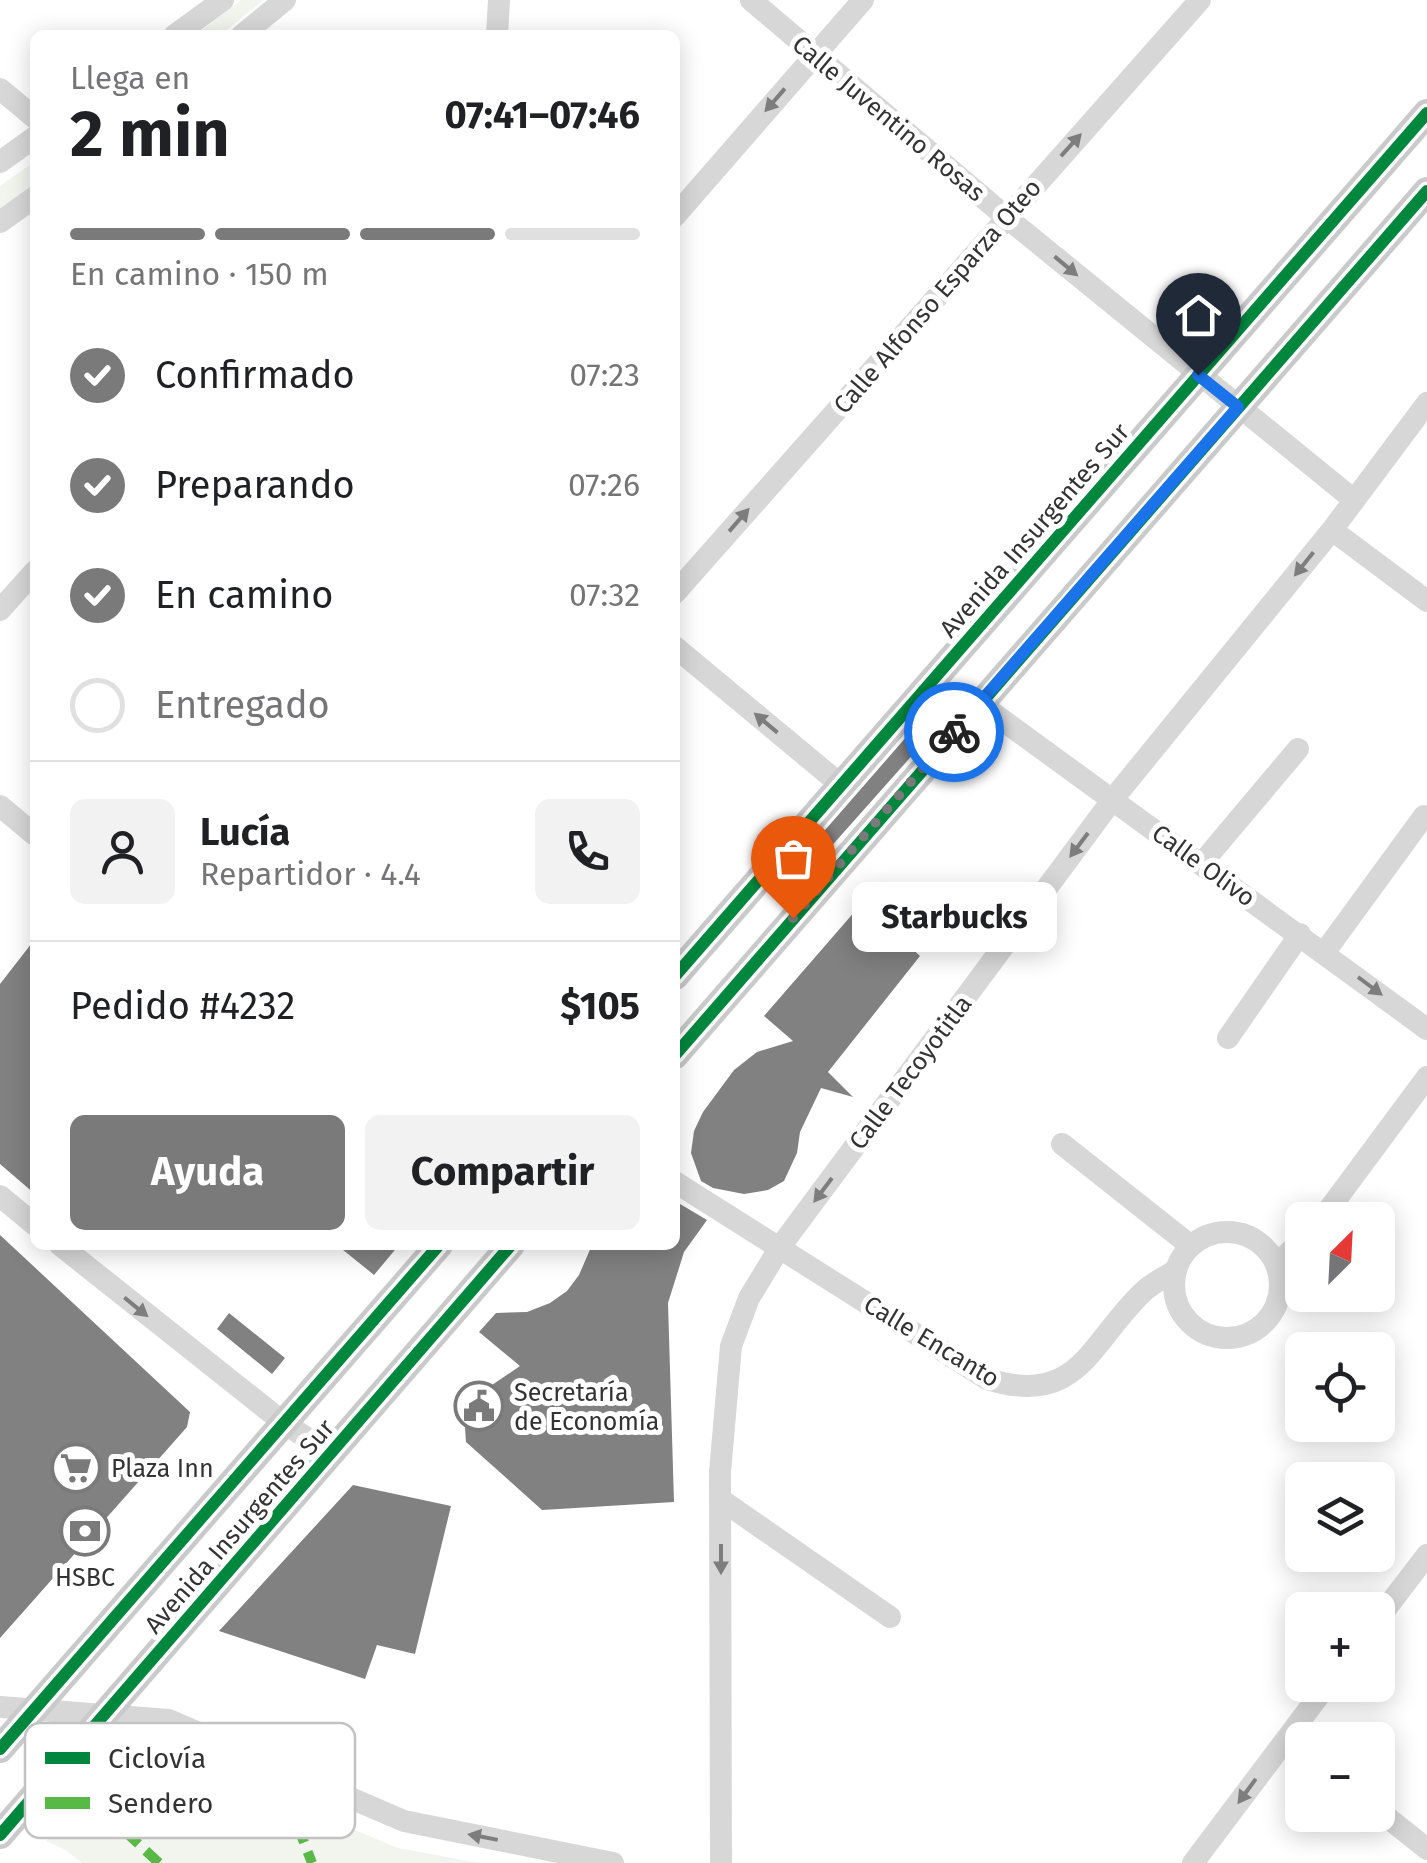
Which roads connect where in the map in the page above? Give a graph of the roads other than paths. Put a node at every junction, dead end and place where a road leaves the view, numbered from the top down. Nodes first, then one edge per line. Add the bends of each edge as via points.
1 (223, 0) edge
2 (285, 0) edge
3 (499, 0) edge
4 (751, 0) edge
5 (863, 0) edge
6 (1200, 0) edge
7 (181, 30) edge
8 (248, 30) edge
9 (497, 30) edge
10 (814, 55) junction
11 (0, 89) edge
12 (1427, 113) edge
13 (30, 114) edge
14 (30, 140) edge
15 (0, 162) edge
16 (1427, 191) edge
17 (30, 201) edge
18 (680, 210) edge
19 (1006, 217) junction
20 (0, 222) edge
21 (1198, 375) junction
22 (1427, 403) edge
23 (1238, 407) junction
24 (1354, 500) junction
25 (1332, 530) junction
26 (30, 577) edge
27 (680, 587) edge
28 (1427, 600) edge
29 (0, 610) edge
30 (680, 651) edge
31 (980, 702) junction
32 (1298, 750) dead end
33 (841, 786) junction
34 (1113, 799) junction
35 (0, 806) edge
36 (1424, 816) dead end
37 (30, 831) edge
38 (1202, 863) junction
39 (1300, 934) junction
40 (1324, 953) junction
41 (680, 970) edge
42 (1427, 1029) edge
43 (1228, 1038) dead end
44 (680, 1049) edge
45 (1427, 1077) edge
46 (1062, 1144) dead end
47 (680, 1185) edge
48 (0, 1196) edge
49 (1334, 1202) edge
50 (30, 1221) edge
51 (1191, 1246) junction
52 (780, 1247) junction
53 (66, 1250) edge
54 (436, 1250) edge
55 (507, 1250) edge
56 (1285, 1256) edge
57 (1276, 1264) junction
58 (1176, 1270) junction
59 (284, 1423) junction
60 (331, 1454) junction
61 (720, 1499) junction
62 (1425, 1562) edge
63 (1395, 1598) edge
64 (890, 1617) dead end
65 (0, 1707) edge
66 (34, 1710) junction
67 (106, 1715) junction
68 (99, 1723) edge
69 (175, 1723) edge
70 (0, 1749) edge
71 (1285, 1756) edge
72 (355, 1800) edge
73 (25, 1807) edge
74 (1395, 1824) edge
75 (0, 1835) edge
76 (1427, 1849) edge
77 (613, 1863) edge
78 (722, 1863) edge
79 (1193, 1863) edge

1 - 7 street
2 - 8 street
3 - 9 street
4 - 10 street, Calle Juventino Rosas
5 - 10 street
19 -> 6 street, Calle Alfonso Esparza Oteo
10 -> 18 street
10 - 19 street, Calle Juventino Rosas
11 - 13 street
12 - 21 main road, Avenida Insurgentes Sur
14 - 15 street
16 - 23 main road
17 - 20 street
19 -> 21 street, Calle Juventino Rosas
27 -> 19 street, Calle Alfonso Esparza Oteo
21 - 23 street, Calle Juventino Rosas
21 - 33 main road, Avenida Insurgentes Sur
22 - 24 street, Calle Tecoyotitla
23 - 24 street, Calle Juventino Rosas
23 - 31 main road
24 - 25 street, Calle Tecoyotitla
25 - 28 street
25 -> 34 street, Calle Tecoyotitla
26 - 29 street
33 -> 30 street
31 - 34 street, Calle Olivo
31 - 44 main road
32 - 38 street
33 - 41 main road, Avenida Insurgentes Sur
34 - 38 street, Calle Olivo
34 -> 52 street, Calle Tecoyotitla
35 - 37 street
36 - 40 street
38 - 39 street, Calle Olivo
39 - 40 street, Calle Olivo
39 - 43 street
40 -> 42 street, Calle Olivo
45 - 49 street
46 - 51 street
47 - 52 street, Calle Encanto
48 - 50 street
51 - 57 street via 1231,1232 1258,1242
51 - 58 street
52 - 58 street, Calle Encanto via 987,1379 1014,1388 1074,1371 1144,1291
52 - 61 street, Calle Tecoyotitla via 732,1346
53 -> 59 street
54 - 59 main road, Avenida Insurgentes Sur
55 - 60 main road, Avenida Insurgentes Sur
56 - 57 street
57 - 58 street via 1279,1298 1272,1314 1261,1327 1229,1338 1196,1329 1184,1317 1176,1301
59 - 60 street
59 - 66 main road, Avenida Insurgentes Sur
60 - 67 main road, Avenida Insurgentes Sur
61 - 64 street
61 -> 78 street, Calle Tecoyotitla
62 - 63 street
65 - 66 street
66 - 67 street
66 - 70 main road, Avenida Insurgentes Sur
67 - 68 main road, Avenida Insurgentes Sur
69 -> 67 street
71 -> 79 street
77 -> 72 street via 404,1821
73 - 75 main road, Avenida Insurgentes Sur
74 - 76 street

